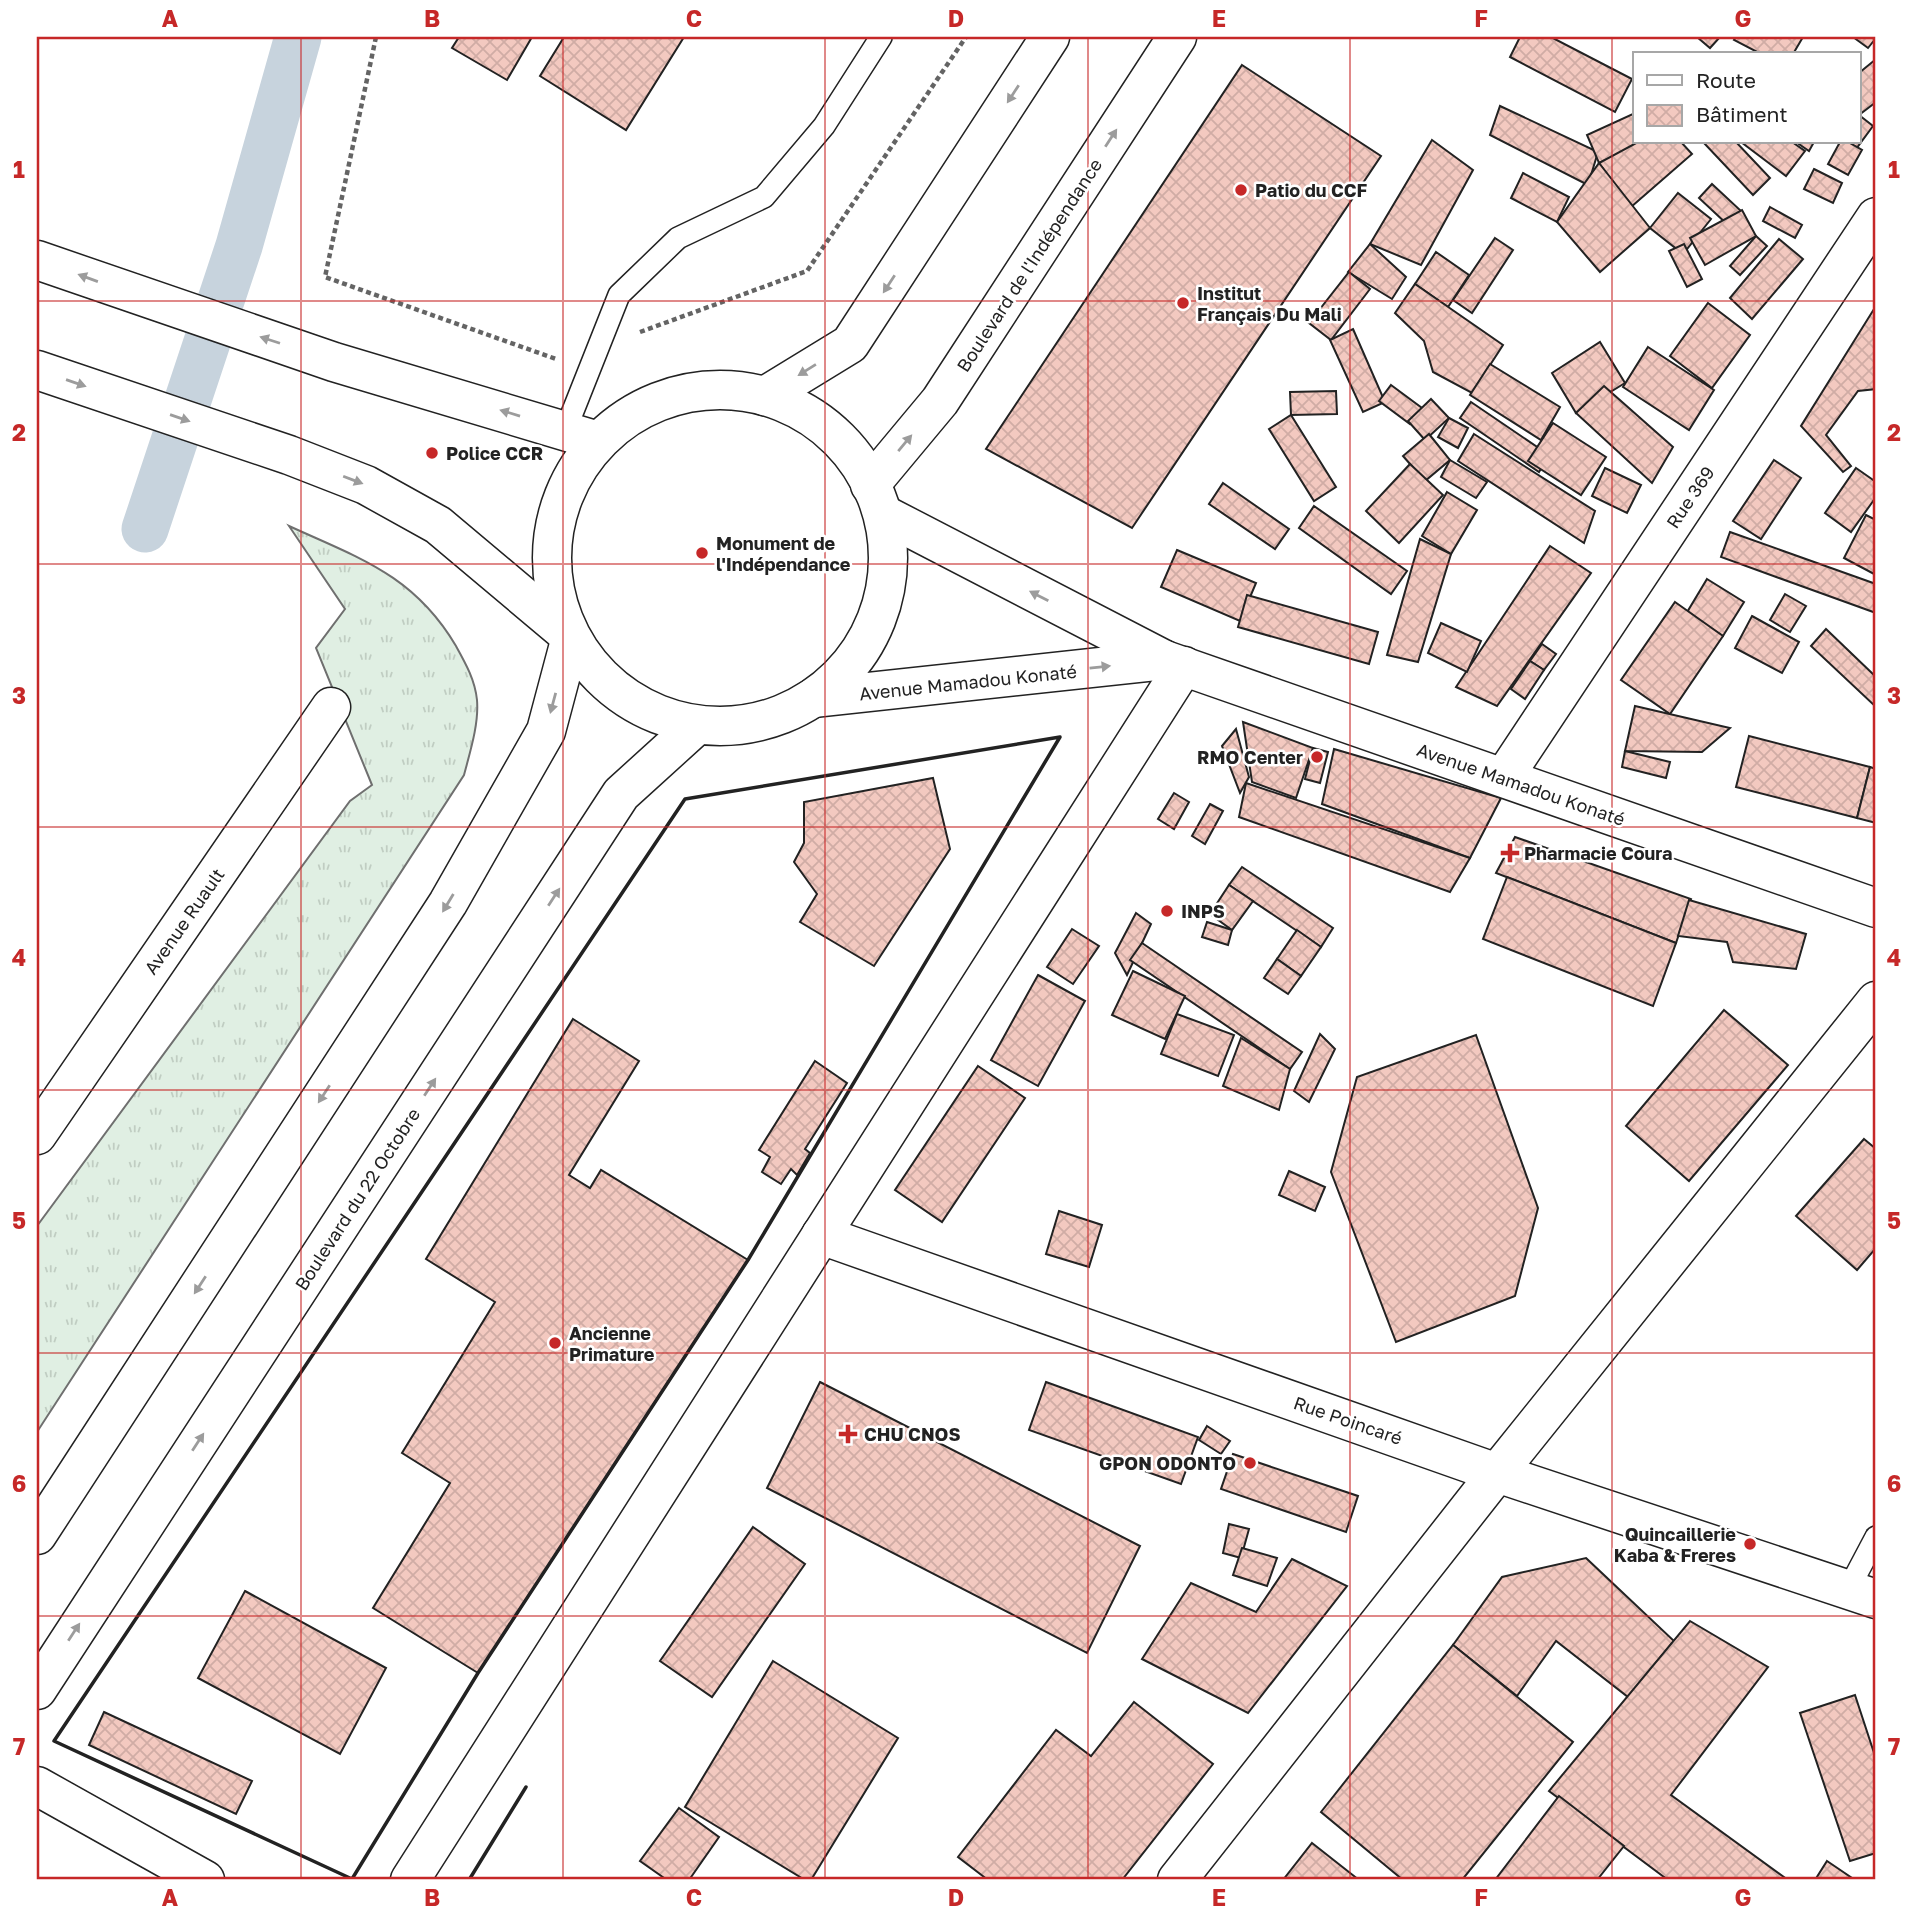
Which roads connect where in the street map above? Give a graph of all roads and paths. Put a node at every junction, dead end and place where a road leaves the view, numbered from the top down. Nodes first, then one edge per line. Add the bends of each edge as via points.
1 (376, 37) edge
2 (881, 37) edge
3 (966, 37) edge
4 (1050, 37) edge
5 (1177, 37) edge
6 (1876, 218) edge
7 (37, 260) edge
8 (596, 348) junction
9 (37, 370) edge
10 (765, 396) junction
11 (582, 436) junction
12 (877, 500) junction
13 (571, 637) junction
14 (1174, 663) junction
15 (813, 698) junction
16 (331, 707) dead end
17 (697, 725) junction
18 (1504, 778) junction
19 (1876, 908) edge
20 (1876, 1001) edge
21 (37, 1135) edge
22 (821, 1235) junction
23 (1497, 1473) junction
24 (37, 1535) edge
25 (1876, 1537) edge
26 (1862, 1595) edge
27 (37, 1689) edge
28 (37, 1786) edge
29 (205, 1880) edge
30 (410, 1880) edge
31 (1177, 1880) edge

1 - 8 path via 324,277 561,361
2 - 8 lane via 824,126 764,197 678,238 619,295
3 - 8 path via 807,271
4 -> 10 main road via 850,344
12 -> 5 main road, Boulevard de l'Indépendance
6 - 18 main road, Rue 369
11 -> 7 main road via 334,362
8 - 11 lane
9 -> 13 main road via 366,485 438,525
10 - 11 main road via 720,390 675,395
10 - 12 main road via 808,415 843,446
11 - 13 main road via 552,535 554,587
14 -> 12 main road, Avenue Mamadou Konaté
12 - 15 main road via 893,573 872,629 843,672
13 - 17 main road via 594,670 623,696 659,715
13 -> 24 main road via 546,731 448,903
15 -> 14 main road, Avenue Mamadou Konaté
14 - 18 main road, Avenue Mamadou Konaté
14 - 22 main road
15 - 17 main road via 777,717
16 - 21 main road, Avenue Ruault
27 -> 17 main road, Boulevard du 22 Octobre via 621,794
18 - 19 main road, Avenue Mamadou Konaté
20 - 23 main road
22 - 23 main road, Rue Poincaré
22 - 30 main road
23 - 26 main road, Rue Poincaré
23 - 31 main road
25 - 26 lane
28 - 29 main road

